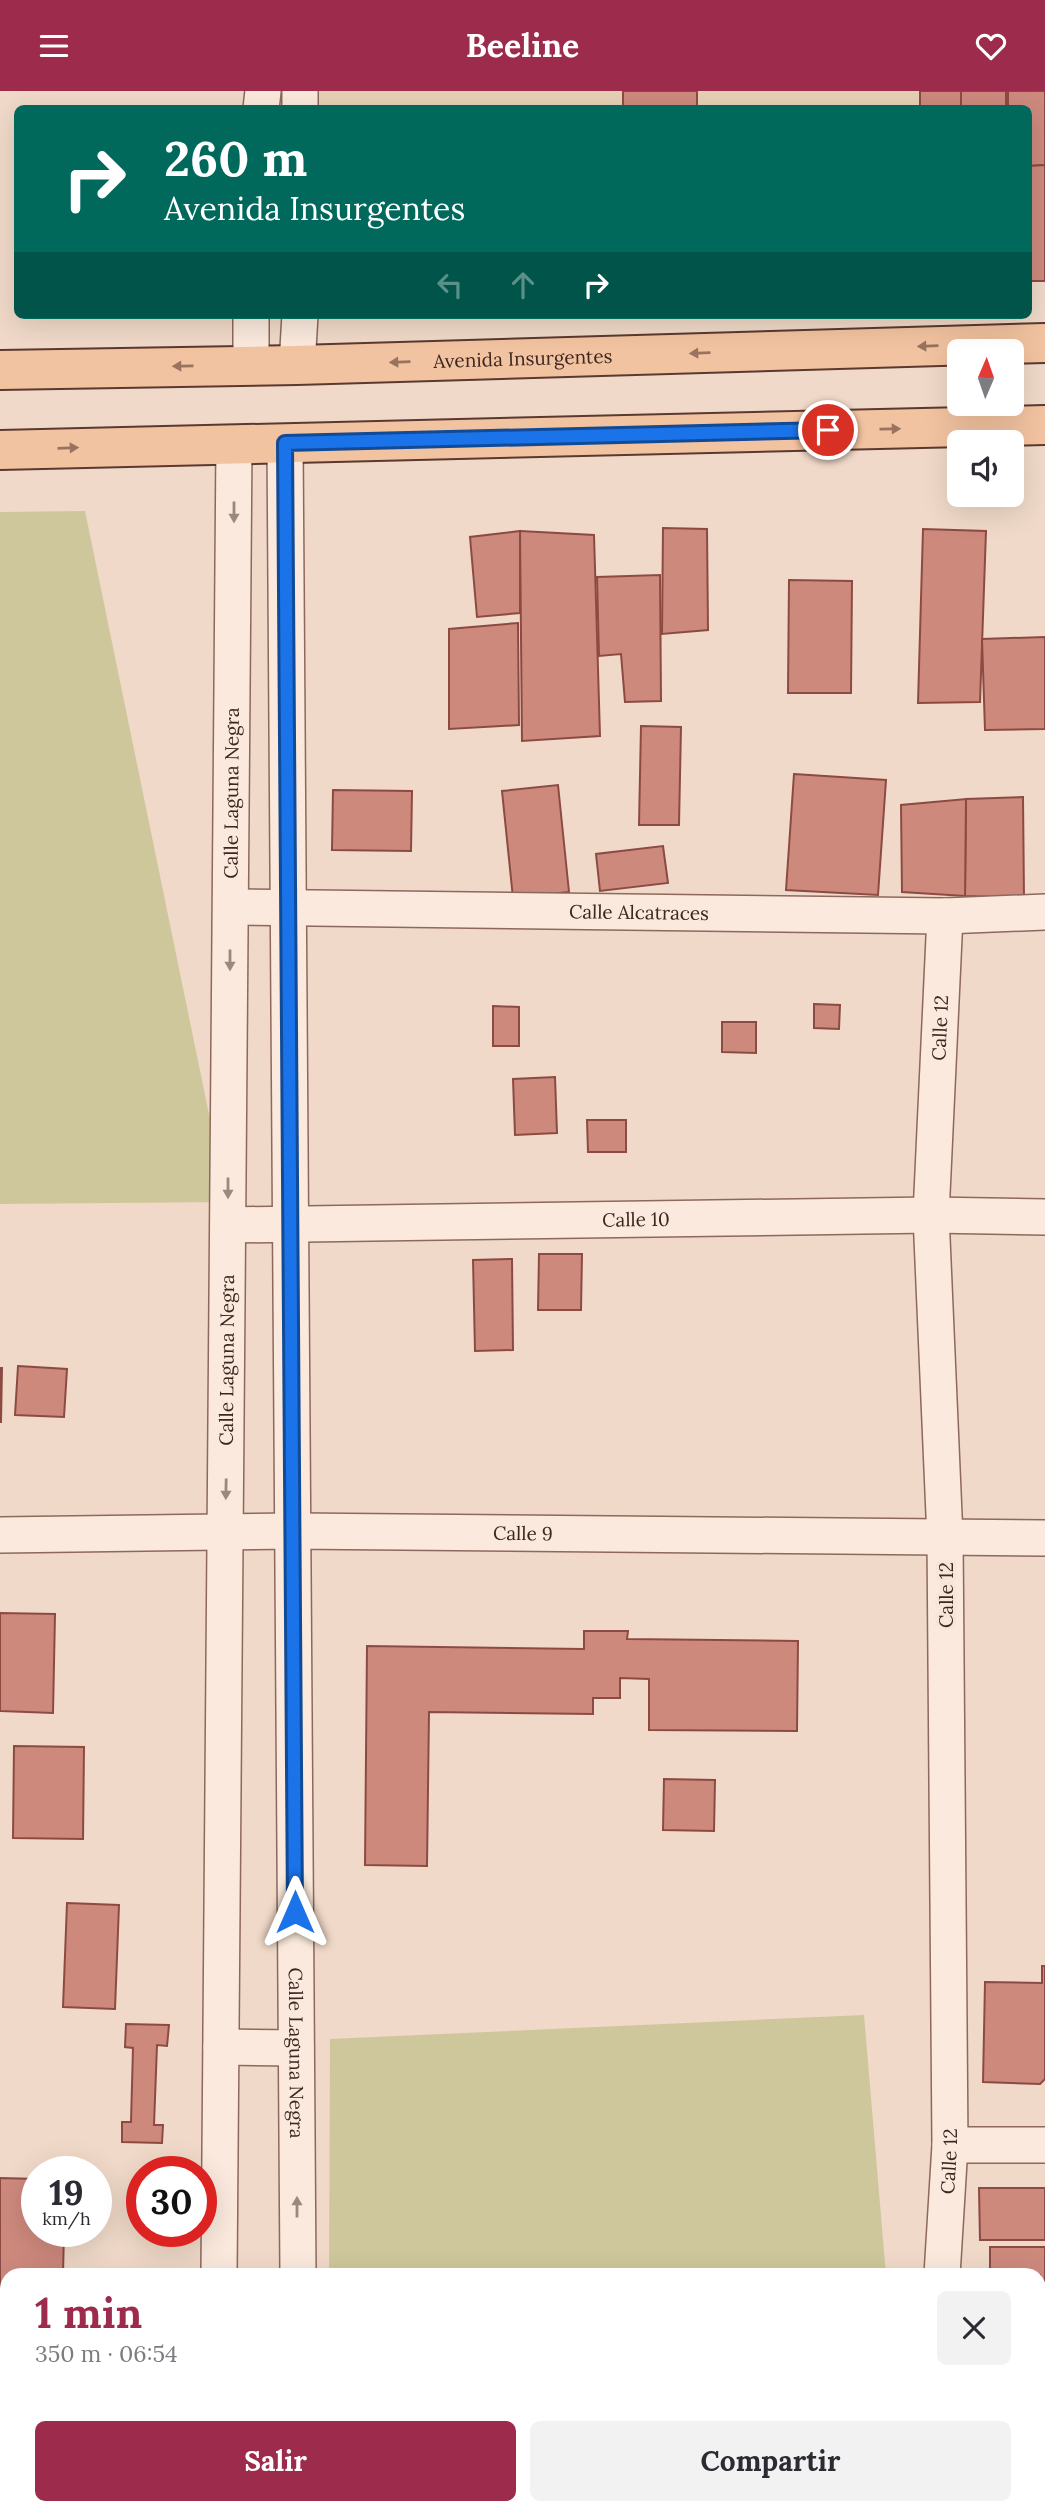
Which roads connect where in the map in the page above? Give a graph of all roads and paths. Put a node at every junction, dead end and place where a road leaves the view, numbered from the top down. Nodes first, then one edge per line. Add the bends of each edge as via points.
1 (251, 319) edge
2 (300, 319) edge
3 (1045, 343) edge
4 (251, 365) junction
5 (298, 365) junction
6 (0, 370) edge
7 (1045, 425) edge
8 (285, 443) junction
9 (234, 444) junction
10 (0, 450) edge
11 (288, 906) junction
12 (231, 907) junction
13 (1045, 912) edge
14 (945, 916) junction
15 (931, 1215) junction
16 (1045, 1217) edge
17 (228, 1224) junction
18 (290, 1226) junction
19 (292, 1531) junction
20 (225, 1532) junction
21 (0, 1535) edge
22 (946, 1538) junction
23 (1045, 1538) edge
24 (221, 2047) junction
25 (296, 2048) junction
26 (950, 2145) junction
27 (1045, 2145) edge
28 (219, 2268) edge
29 (298, 2268) edge
30 (942, 2268) edge

1 - 4 street
2 - 5 street
3 -> 5 main road, Avenida Insurgentes
4 - 5 main road, Avenida Insurgentes
4 -> 6 main road, Avenida Insurgentes
8 -> 7 main road
8 - 9 main road
8 - 11 street, Calle Laguna Negra
10 -> 9 main road
9 -> 12 street, Calle Laguna Negra
11 - 12 street, Calle Alcatraces
11 - 14 street, Calle Alcatraces
11 - 18 street, Calle Laguna Negra
12 -> 17 street, Calle Laguna Negra
13 - 14 street, Calle Alcatraces
14 - 15 street, Calle 12
15 - 16 street, Calle 10
15 - 18 street, Calle 10
15 - 22 street, Calle 12
17 - 18 street, Calle 10
17 -> 20 street, Calle Laguna Negra
18 - 19 street, Calle Laguna Negra
19 - 20 street, Calle 9
19 - 22 street, Calle 9
19 - 25 street, Calle Laguna Negra
20 - 21 street, Calle 9
20 - 24 street, Calle Laguna Negra
22 - 23 street, Calle 9
22 - 26 street, Calle 12
24 - 25 street
24 - 28 street, Calle Laguna Negra
29 -> 25 street, Calle Laguna Negra
26 - 27 street
26 - 30 street, Calle 12

